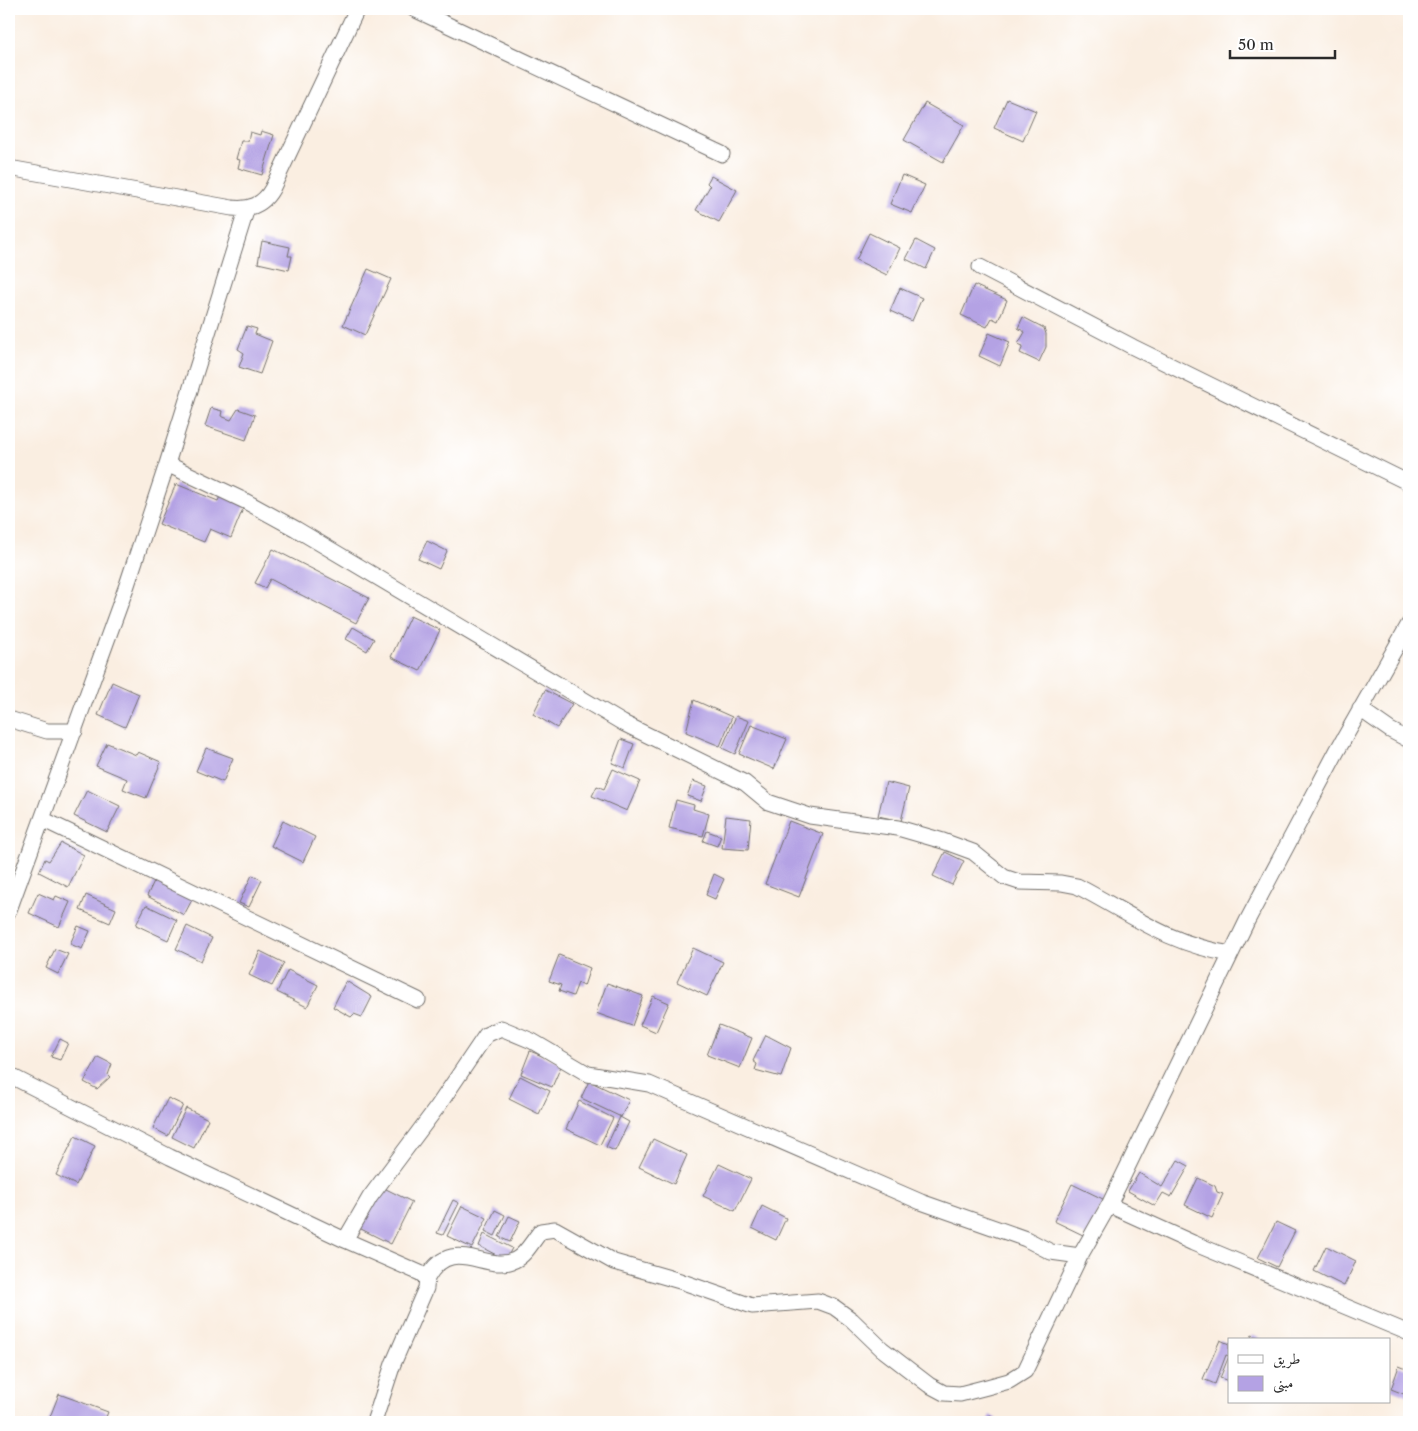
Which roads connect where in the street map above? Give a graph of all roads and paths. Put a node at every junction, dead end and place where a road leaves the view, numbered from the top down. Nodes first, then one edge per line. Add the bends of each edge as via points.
1 (357, 9) edge
2 (414, 9) edge
3 (722, 154) dead end
4 (9, 168) edge
5 (247, 208) junction
6 (980, 267) dead end
7 (168, 464) junction
8 (1409, 483) edge
9 (1409, 624) edge
10 (1360, 710) junction
11 (9, 719) edge
12 (75, 731) junction
13 (1409, 740) edge
14 (42, 819) junction
15 (9, 910) edge
16 (1231, 954) junction
17 (418, 1000) dead end
18 (9, 1075) edge
19 (1109, 1205) junction
20 (345, 1240) junction
21 (1080, 1256) junction
22 (427, 1278) junction
23 (1409, 1333) edge
24 (374, 1422) edge

1 - 5 street via 272,189 262,202
2 - 3 street
4 - 5 street
5 - 7 street
6 - 8 street via 1133,347
7 - 12 street
7 - 16 street via 296,529 622,723 737,779 768,802 810,816 898,828 943,841 973,852 1004,877 1019,882 1077,886 1172,939 1202,950
9 - 10 street
10 - 13 street
10 - 16 street
11 - 12 street via 47,731
12 - 14 street
14 - 15 street
14 - 17 street
16 - 19 street
18 - 20 street via 170,1157
19 - 21 street
19 - 23 street via 1193,1244
20 - 21 street via 370,1197 486,1035 501,1028 532,1041 588,1074 649,1084 921,1202 1026,1239 1051,1252
20 - 22 street
21 - 22 street via 1024,1371 1009,1381 960,1394 944,1393 929,1385 834,1307 813,1301 752,1306 614,1262 555,1230 541,1231 522,1256 514,1261 446,1258 432,1269
22 - 24 street via 426,1288

